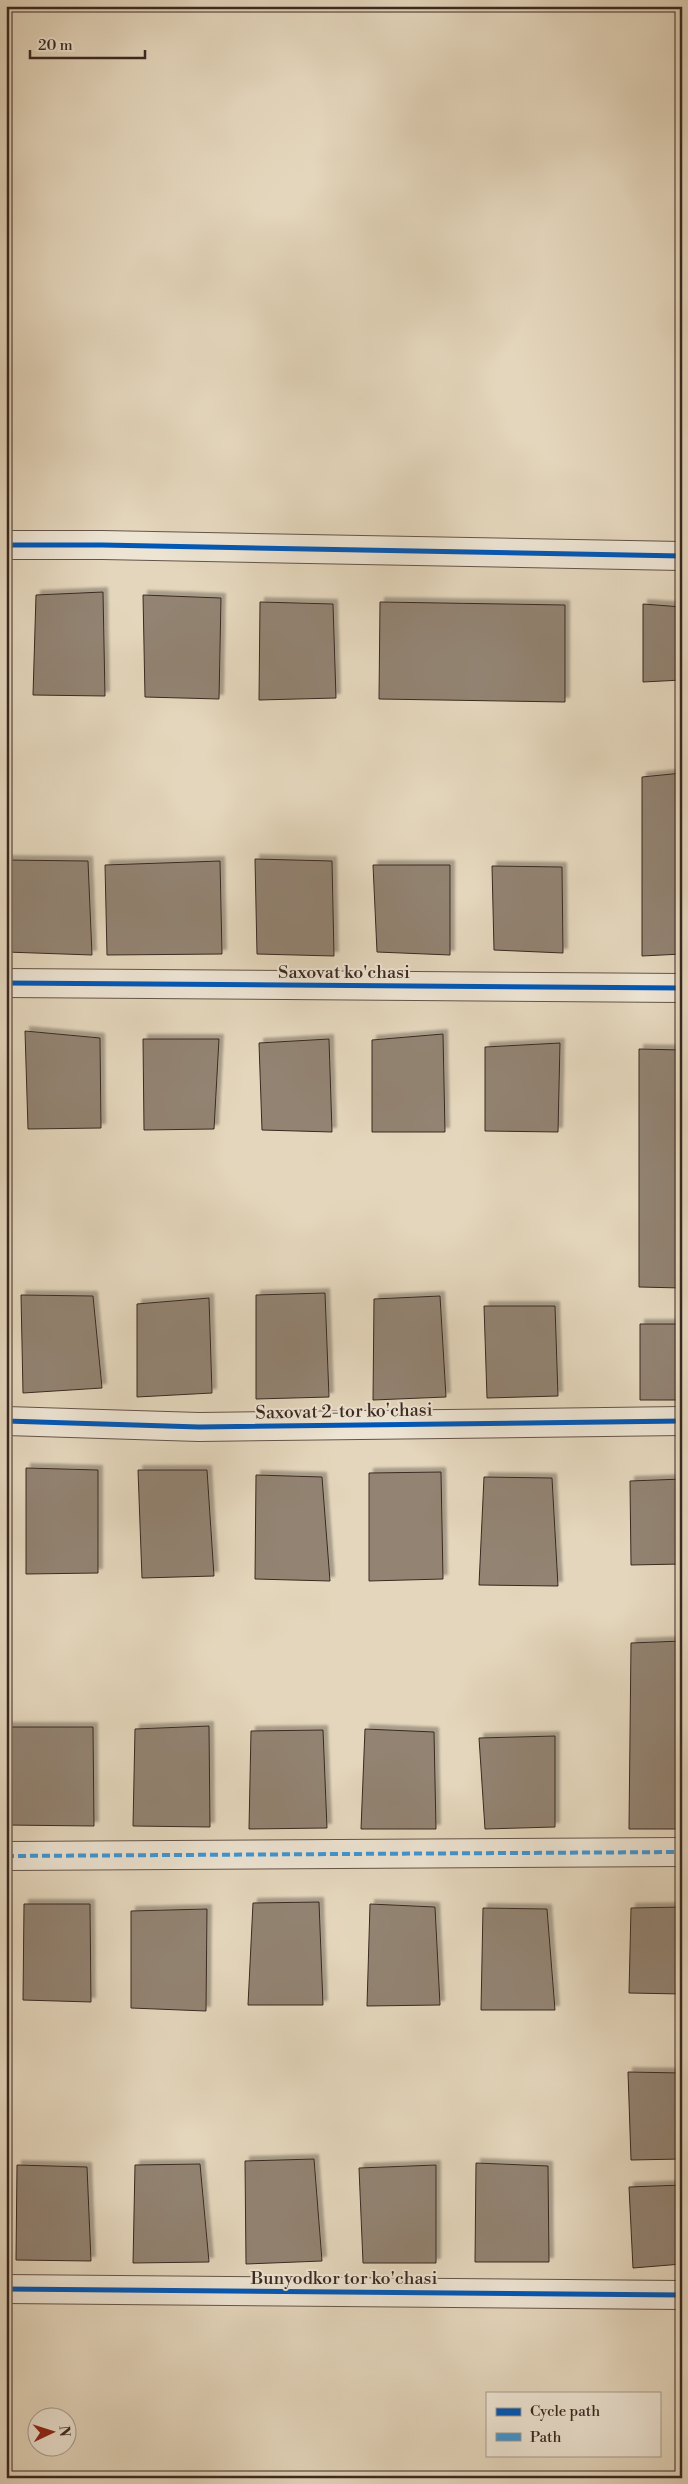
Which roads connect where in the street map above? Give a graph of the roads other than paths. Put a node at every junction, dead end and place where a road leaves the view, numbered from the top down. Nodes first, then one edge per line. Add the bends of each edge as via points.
1 (6, 545) edge
2 (682, 556) edge
3 (6, 983) edge
4 (682, 988) edge
5 (6, 1421) edge
6 (682, 1421) edge
7 (682, 1852) edge
8 (6, 1856) edge
9 (6, 2290) edge
10 (682, 2295) edge

1 - 2 street via 102,544
3 - 4 street, Saxovat ko'chasi
5 - 6 street, Saxovat 2-tor ko'chasi via 199,1427
7 - 8 street
9 - 10 street, Bunyodkor tor ko'chasi

